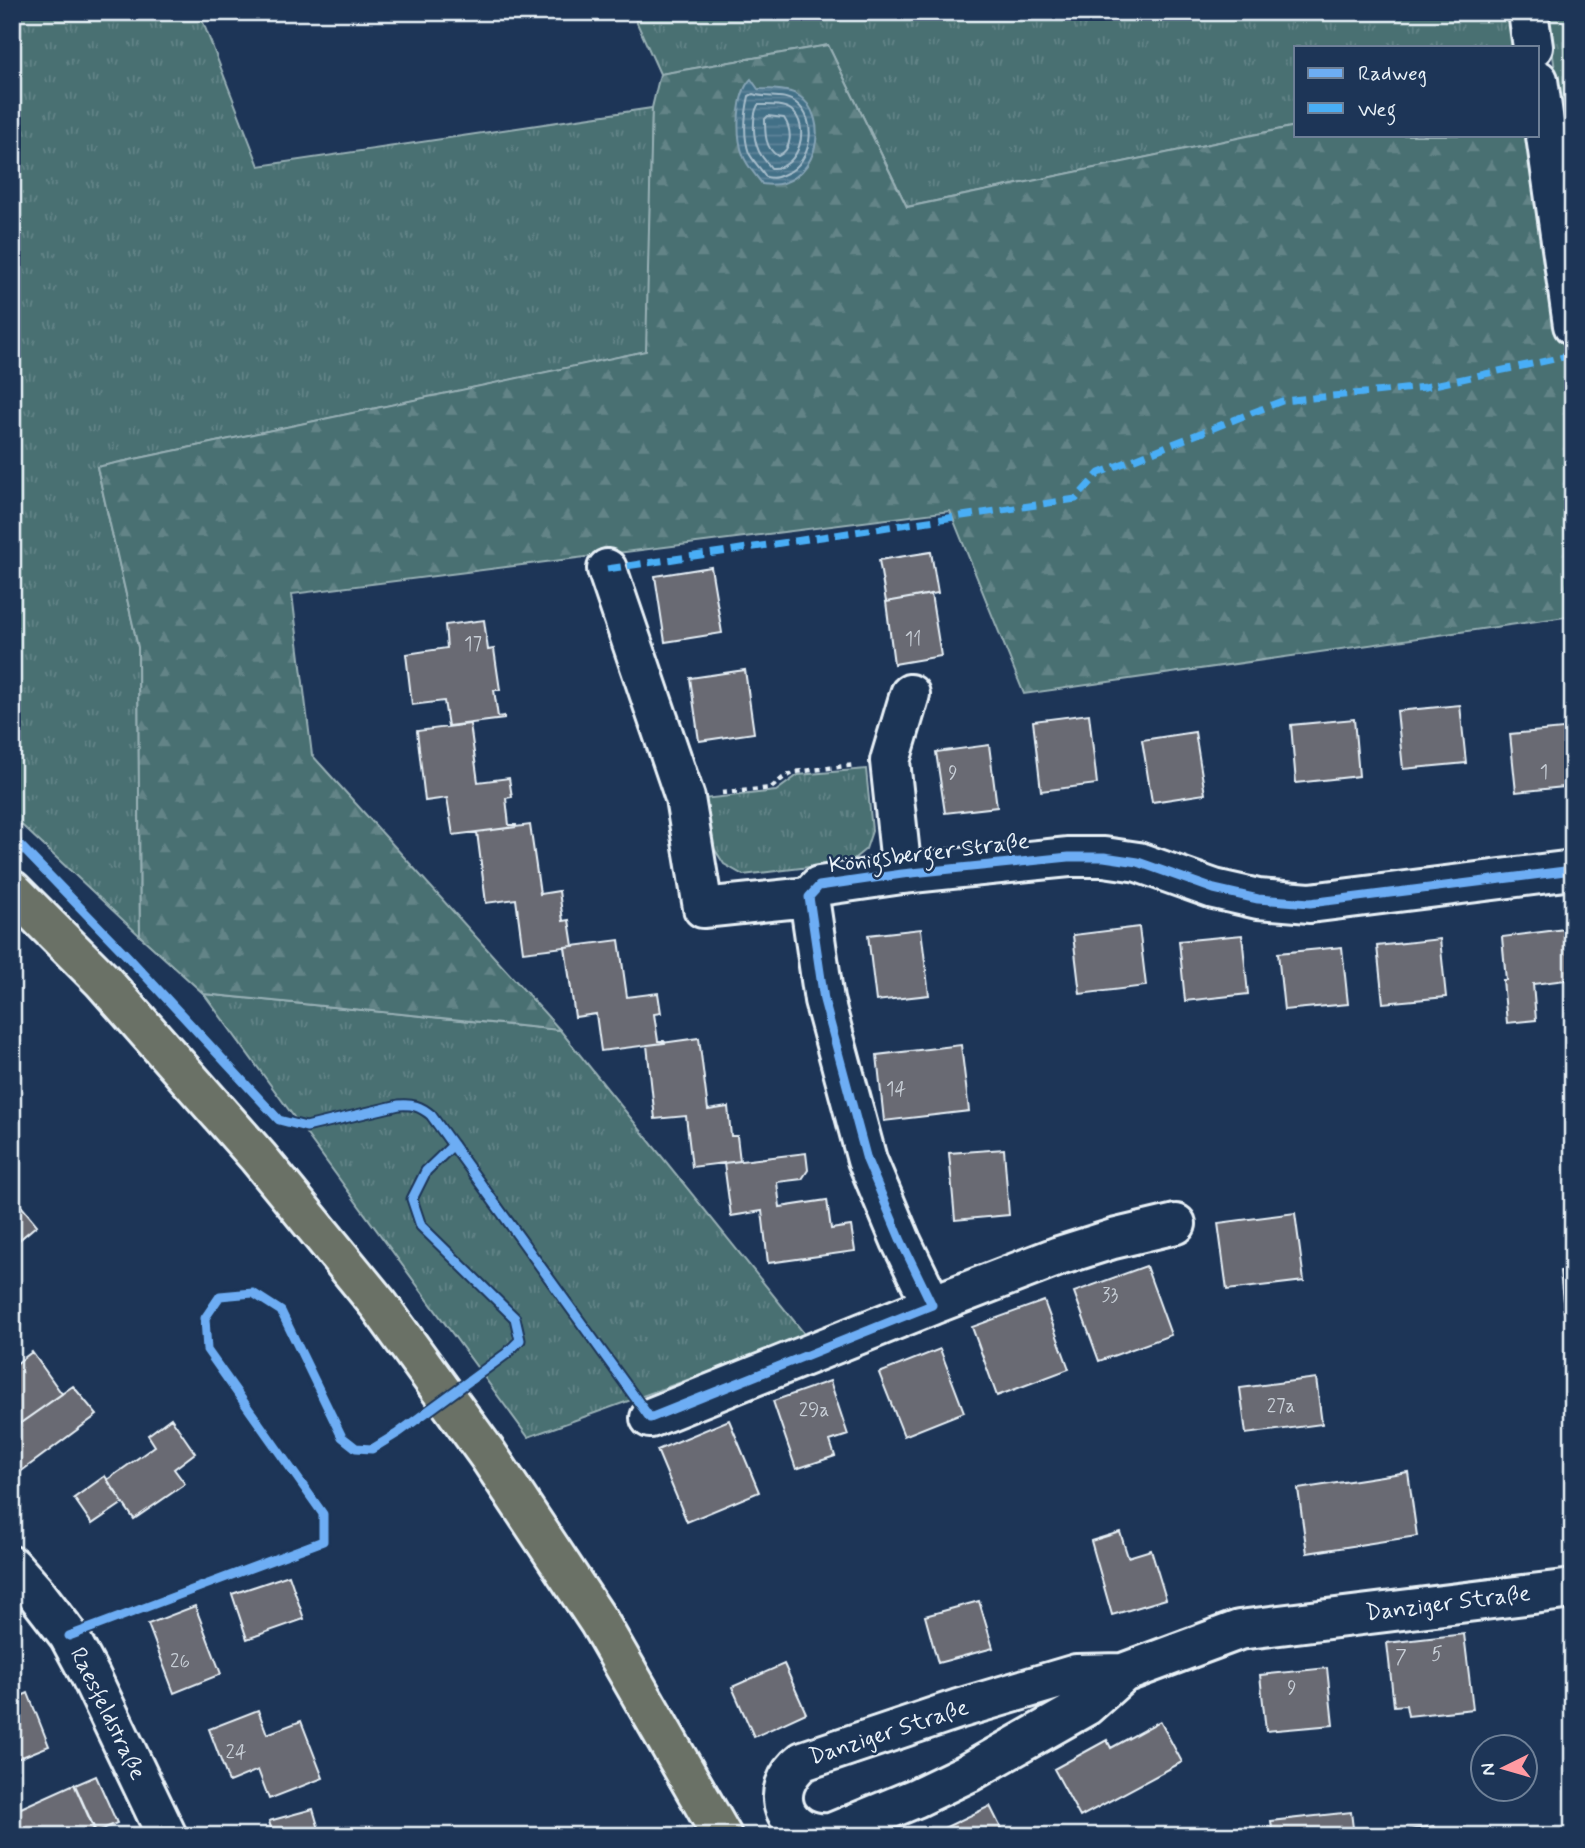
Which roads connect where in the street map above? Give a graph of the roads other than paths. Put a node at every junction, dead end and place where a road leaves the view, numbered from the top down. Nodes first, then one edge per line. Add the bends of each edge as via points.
1 (1528, 12) edge
2 (1533, 46) edge
3 (1540, 94) edge
4 (1573, 324) edge
5 (607, 569) dead end
6 (910, 694) dead end
7 (1573, 870) edge
8 (902, 874) junction
9 (12, 890) edge
10 (809, 897) junction
11 (1176, 1224) dead end
12 (932, 1305) junction
13 (650, 1418) dead end
14 (12, 1566) edge
15 (1573, 1589) edge
16 (1123, 1673) junction
17 (167, 1836) edge
18 (722, 1836) edge

1 - 2 street
3 - 4 street
5 - 10 street, Königsberger Straße via 685,798 703,908
6 - 8 street via 890,761
7 - 8 street, Königsberger Straße via 1310,903 1258,900 1138,862 1104,857
8 - 10 street, Königsberger Straße via 819,886
9 - 18 main road via 102,980 258,1157 379,1305 488,1455 599,1622
10 - 12 street, Königsberger Straße via 824,1000 867,1160
11 - 12 street via 1059,1256
12 - 13 street
14 - 17 street, Raesfeldstraße via 69,1636
15 - 16 street, Danziger Straße via 1239,1630
16 - 16 street, Danziger Straße via 1076,1674 803,1761 785,1781 785,1809 799,1827 831,1833 968,1773 1086,1706

